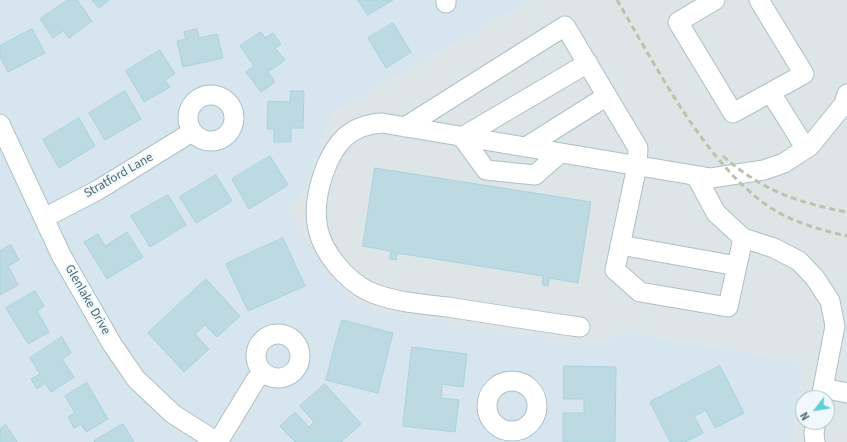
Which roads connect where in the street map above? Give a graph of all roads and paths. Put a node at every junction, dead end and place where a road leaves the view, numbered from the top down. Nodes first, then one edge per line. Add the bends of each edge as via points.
1 (715, 0) edge
2 (759, 0) edge
3 (588, 63) junction
4 (771, 93) junction
5 (847, 94) edge
6 (607, 96) junction
7 (0, 124) edge
8 (405, 127) junction
9 (192, 132) dead end
10 (462, 136) junction
11 (526, 147) junction
12 (806, 149) junction
13 (560, 153) junction
14 (637, 166) junction
15 (696, 176) junction
16 (44, 218) junction
17 (743, 238) junction
18 (620, 245) junction
19 (737, 266) junction
20 (580, 327) dead end
21 (263, 372) dead end
22 (823, 390) edge
23 (835, 393) edge
24 (847, 393) edge
25 (815, 430) edge
26 (218, 442) edge
27 (815, 442) edge

1 - 4 street via 678,22 732,113
2 - 4 street via 804,74
3 - 6 street
3 - 8 street via 565,26
3 - 10 street
4 - 12 street
5 - 12 street via 844,104
6 - 11 street
6 - 14 street via 638,148
7 - 16 street, Glenlake Drive
8 - 10 street
8 - 20 street via 382,123 366,124 349,134 336,146 321,181 318,229 335,261 350,279 369,291 403,301
9 - 16 street, Stratford Lane via 98,190
10 - 11 street
10 - 13 street via 486,170 535,175
11 - 13 street
12 - 15 street via 784,163 764,170 711,178
13 - 14 street
14 - 15 street
14 - 18 street
15 - 17 street via 716,213
16 - 26 street, Glenlake Drive via 61,255 100,324 136,379 173,414
17 - 19 street
17 - 22 street via 774,248 800,261 830,301 836,326
18 - 19 street
18 - 19 street via 615,270 640,292 728,307
21 - 26 street
23 - 24 street
25 - 27 street

